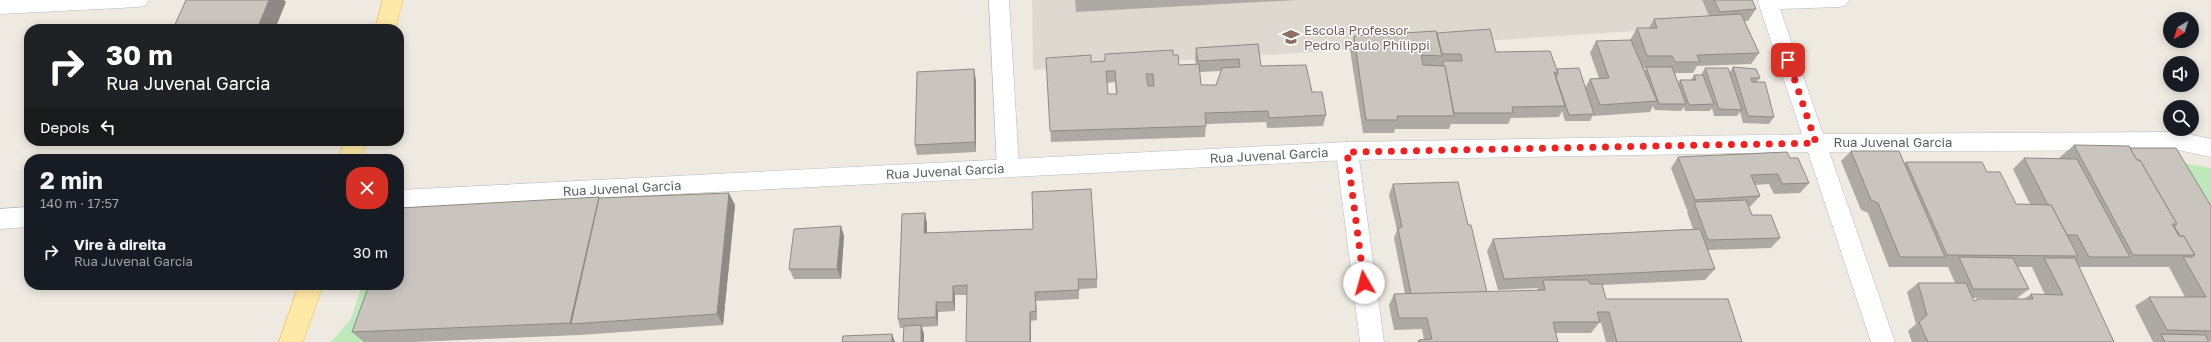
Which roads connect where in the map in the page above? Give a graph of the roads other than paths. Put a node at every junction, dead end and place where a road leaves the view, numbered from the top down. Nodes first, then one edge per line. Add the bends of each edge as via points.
1 (139, 0) edge
2 (393, 0) edge
3 (999, 0) edge
4 (1839, 0) edge
5 (52, 2) edge
6 (0, 6) edge
7 (386, 24) edge
8 (1816, 143) junction
9 (2211, 148) edge
10 (1347, 152) junction
11 (1008, 168) junction
12 (404, 199) edge
13 (24, 217) edge
14 (0, 219) edge
15 (309, 290) edge
16 (291, 342) edge
17 (1372, 342) edge
18 (1883, 342) edge

1 - 5 main road
2 - 7 main road
3 - 11 main road
4 - 8 main road via 1768,2
5 - 6 main road
8 - 9 main road, Rua Juvenal Garcia via 2171,141
8 - 10 main road, Rua Juvenal Garcia
8 - 18 main road
10 - 11 main road, Rua Juvenal Garcia
10 - 17 main road
11 - 12 main road, Rua Juvenal Garcia
13 - 14 main road
15 - 16 main road

